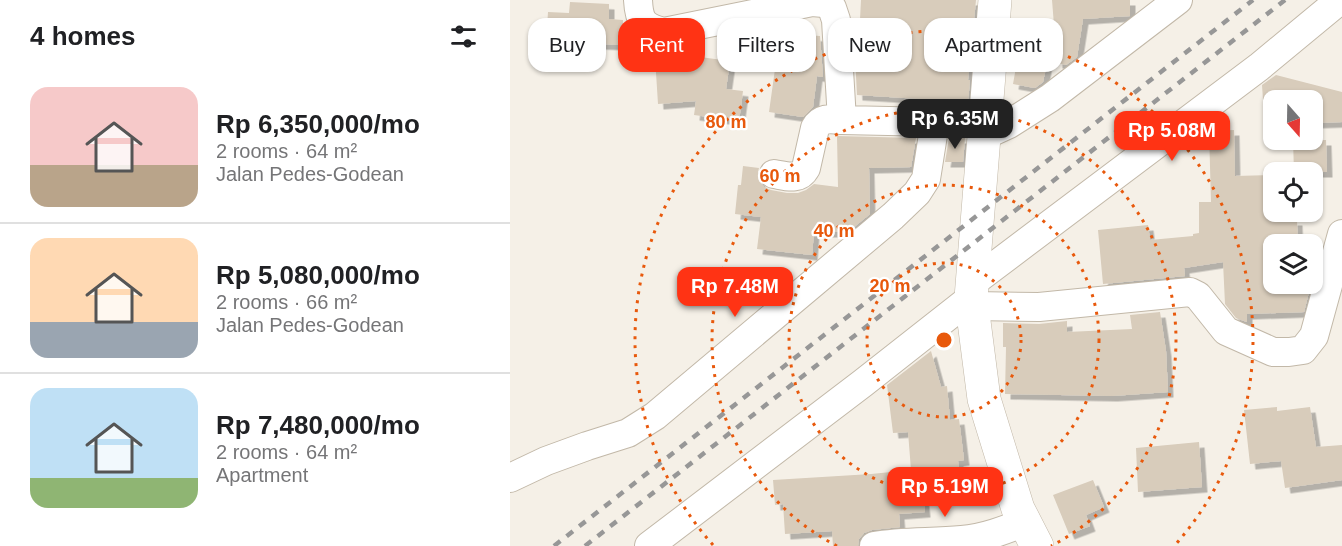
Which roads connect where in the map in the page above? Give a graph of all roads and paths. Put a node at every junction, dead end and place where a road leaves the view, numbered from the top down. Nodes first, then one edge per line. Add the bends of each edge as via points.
1 (638, 0) edge
2 (995, 0) edge
3 (1178, 0) edge
4 (1340, 0) edge
5 (842, 120) junction
6 (935, 123) junction
7 (986, 129) junction
8 (774, 174) dead end
9 (1342, 234) edge
10 (972, 296) junction
11 (510, 478) edge
12 (1031, 534) edge
13 (649, 546) edge
14 (874, 546) edge

1 - 5 street via 643,23 664,32 812,2 824,3 832,8 836,20
2 - 7 street
3 - 7 street via 1050,98 1009,124
4 - 10 street
5 - 6 street
5 - 8 street via 818,122 806,168 800,176
6 - 7 street
6 - 11 street via 926,179 917,193 655,416 628,433 546,461
7 - 10 street
9 - 10 street via 1314,336 1303,350 1273,352 1226,331 1190,291 1039,307
10 - 12 street via 984,399 1018,509
10 - 13 street
12 - 14 street via 999,532 965,540

